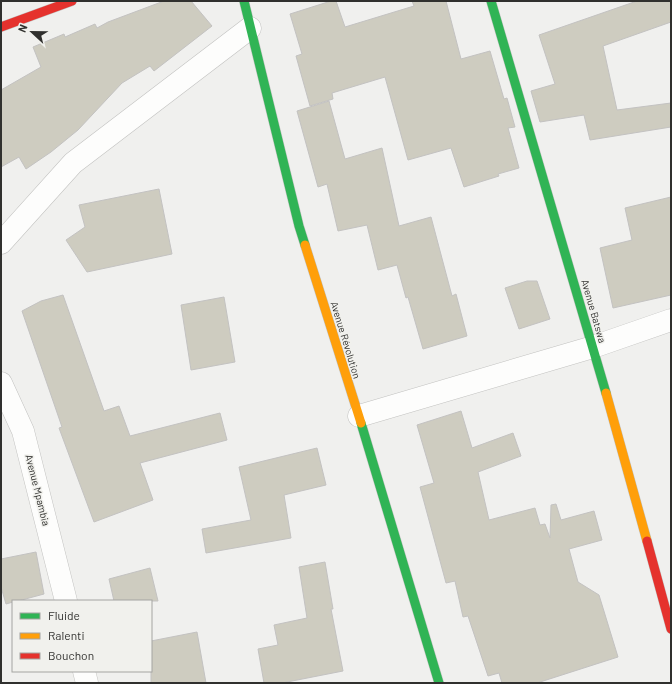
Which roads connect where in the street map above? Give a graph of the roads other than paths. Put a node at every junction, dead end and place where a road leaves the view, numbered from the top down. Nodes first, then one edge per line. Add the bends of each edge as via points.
1 (72, 1) edge
2 (244, 1) edge
3 (491, 1) edge
4 (1, 27) edge
5 (250, 28) junction
6 (1, 243) edge
7 (671, 320) edge
8 (593, 347) junction
9 (1, 383) edge
10 (359, 416) junction
11 (66, 600) edge
12 (671, 629) edge
13 (84, 672) edge
14 (87, 683) edge
15 (439, 683) edge

1 - 4 street
2 - 5 street, Avenue Révolution
3 - 8 street, Avenue Batswa
5 - 6 street via 73,164
5 - 10 street, Avenue Révolution via 299,226
7 - 8 street
8 - 10 street
8 - 12 street, Avenue Batswa
9 - 11 street, Avenue Mpambia via 23,430
10 - 15 street, Avenue Révolution
13 - 14 street

